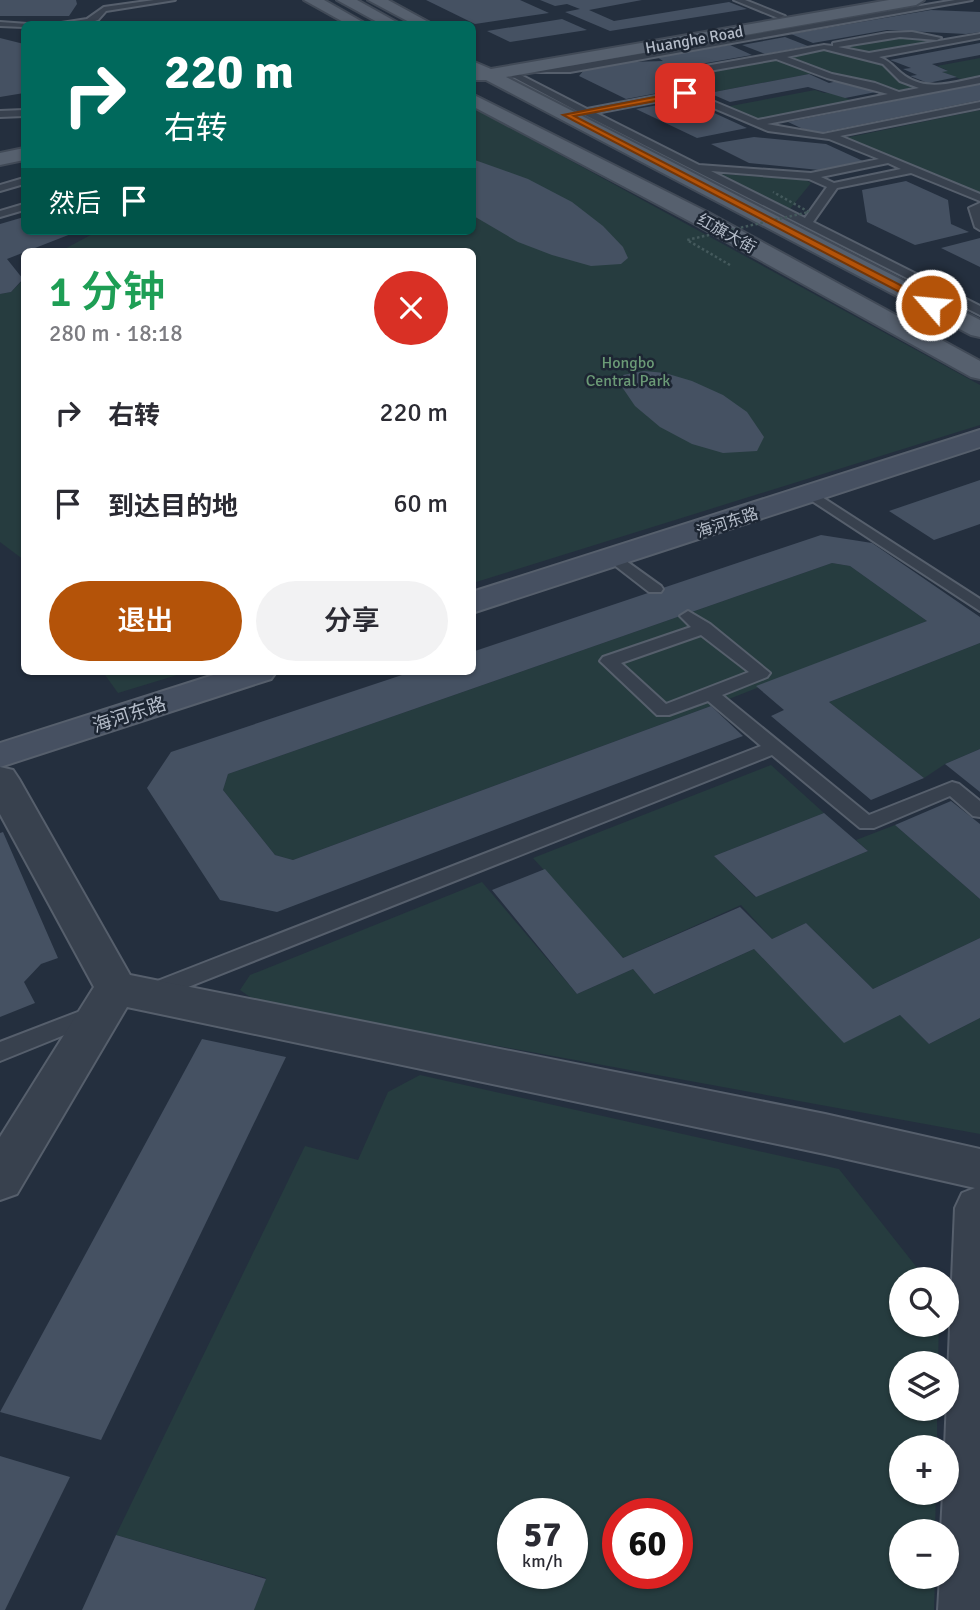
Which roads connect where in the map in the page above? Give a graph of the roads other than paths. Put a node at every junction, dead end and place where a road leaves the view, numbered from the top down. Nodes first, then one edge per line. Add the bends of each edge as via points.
1 (171, 0) edge
2 (345, 0) edge
3 (376, 0) edge
4 (738, 0) edge
5 (873, 0) edge
6 (916, 0) edge
7 (968, 0) edge
8 (306, 3) edge
9 (104, 5) edge
10 (781, 16) junction
11 (91, 21) edge
12 (330, 21) edge
13 (351, 21) edge
14 (386, 21) edge
15 (418, 21) edge
16 (0, 24) edge
17 (21, 25) edge
18 (980, 36) edge
19 (948, 42) junction
20 (824, 47) junction
21 (777, 56) junction
22 (869, 56) junction
23 (488, 69) edge
24 (980, 80) edge
25 (930, 89) junction
26 (685, 93) junction
27 (898, 95) junction
28 (476, 101) edge
29 (980, 105) edge
30 (581, 112) junction
31 (21, 113) edge
32 (0, 114) edge
33 (756, 123) junction
34 (831, 135) junction
35 (21, 142) edge
36 (0, 146) edge
37 (21, 155) edge
38 (0, 159) edge
39 (890, 160) junction
40 (698, 166) junction
41 (912, 170) junction
42 (811, 176) junction
43 (21, 182) edge
44 (833, 186) junction
45 (0, 188) edge
46 (980, 198) edge
47 (980, 206) edge
48 (21, 208) edge
49 (0, 214) edge
50 (807, 222) junction
51 (980, 227) edge
52 (980, 303) edge
53 (980, 311) edge
54 (980, 330) edge
55 (980, 355) edge
56 (980, 371) edge
57 (980, 438) edge
58 (811, 494) junction
59 (615, 558) junction
60 (654, 589) dead end
61 (476, 602) edge
62 (980, 606) edge
63 (688, 616) dead end
64 (704, 628) junction
65 (250, 675) edge
66 (710, 694) junction
67 (775, 747) junction
68 (0, 755) edge
69 (0, 779) edge
70 (980, 810) edge
71 (122, 998) junction
72 (0, 1052) edge
73 (980, 1169) edge
74 (0, 1179) edge
75 (980, 1208) edge
76 (976, 1506) edge
77 (969, 1610) edge

1 - 9 lane
2 - 14 main road
3 - 15 main road
4 - 10 lane
5 - 10 main road, Huanghe Road
6 - 23 main road, Huanghe Road
7 - 23 lane via 570,69
8 - 12 main road
8 - 13 main road
9 - 11 lane via 100,17
10 - 23 main road, Huanghe Road
16 - 17 lane
18 - 19 lane
19 - 20 lane via 926,35 895,34
19 - 22 lane
20 - 21 lane
20 - 22 lane
21 - 26 lane via 694,71
21 - 27 lane
22 - 25 lane via 886,62 902,79
23 - 30 main road
23 - 55 main road
24 - 25 lane
25 - 27 lane
26 - 30 lane
26 - 33 lane
27 - 33 lane
28 - 56 main road, 红旗大街
29 - 34 lane
30 - 40 main road
30 - 54 main road
31 - 32 lane
33 - 34 lane via 772,130
34 - 39 lane
35 - 36 main road
37 - 38 main road
39 - 41 lane
39 - 42 lane
40 - 42 lane
40 - 50 main road
41 - 44 lane
41 - 46 lane
42 - 44 lane
43 - 45 lane
44 - 50 lane
47 - 51 lane via 974,208
48 - 49 lane
50 - 52 main road
50 - 53 lane
57 - 58 street, 海河东路
58 - 59 street, 海河东路
58 - 62 lane
59 - 60 lane
59 - 61 street, 海河东路
63 - 64 lane
64 - 66 lane via 761,673
64 - 66 lane via 610,661 663,711
65 - 68 street, 海河东路
66 - 67 lane
67 - 70 lane via 867,823 952,788
67 - 71 lane
69 - 71 street
71 - 72 lane
71 - 73 street via 825,1134
71 - 74 street
75 - 76 street
76 - 77 street

